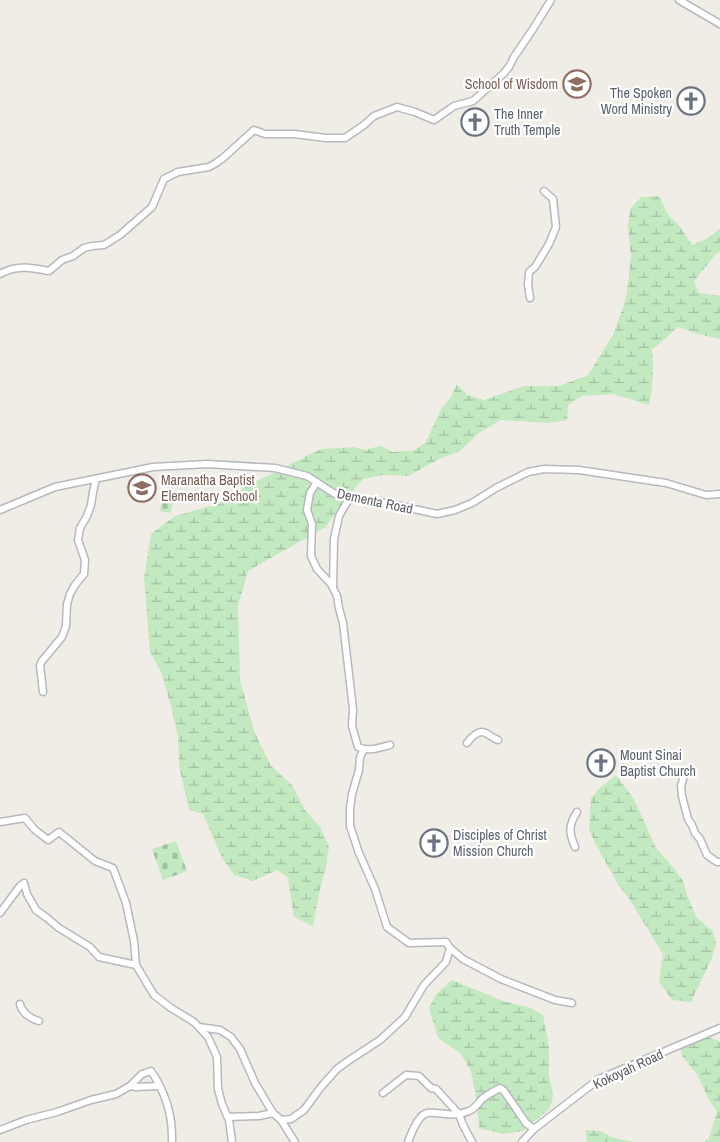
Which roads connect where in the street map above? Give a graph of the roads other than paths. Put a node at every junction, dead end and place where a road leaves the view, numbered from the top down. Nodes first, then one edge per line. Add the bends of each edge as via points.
1 (551, 0) edge
2 (679, 0) edge
3 (720, 24) edge
4 (544, 191) dead end
5 (0, 274) edge
6 (530, 298) dead end
7 (96, 479) junction
8 (317, 482) junction
9 (720, 494) edge
10 (350, 497) junction
11 (0, 510) edge
12 (333, 588) junction
13 (43, 692) dead end
14 (498, 740) dead end
15 (467, 743) dead end
16 (390, 745) dead end
17 (364, 750) junction
18 (685, 772) dead end
19 (577, 812) dead end
20 (2, 823) edge
21 (574, 847) dead end
22 (720, 862) edge
23 (0, 913) edge
24 (450, 948) junction
25 (136, 965) junction
26 (572, 1003) dead end
27 (20, 1004) dead end
28 (39, 1022) dead end
29 (199, 1027) junction
30 (720, 1028) edge
31 (130, 1086) junction
32 (159, 1086) junction
33 (383, 1093) dead end
34 (273, 1113) junction
35 (459, 1114) junction
36 (228, 1117) junction
37 (281, 1120) junction
38 (534, 1129) junction
39 (0, 1130) edge
40 (172, 1142) edge
41 (232, 1142) edge
42 (295, 1142) edge
43 (408, 1142) edge
44 (472, 1142) edge
45 (522, 1142) edge

1 - 5 street via 509,67 473,102 454,106 434,120 397,107 374,116 346,138 264,134 254,130 209,167 178,172 164,179 152,207 120,236 104,245 84,248 49,271 25,267
2 - 3 street
4 - 6 street via 553,199 556,227 549,244 529,272
7 - 8 street, Dementa Road via 153,467 208,464 275,468 307,476
7 - 11 street, Dementa Road via 55,487
7 - 13 street via 91,505 78,540 85,560 84,574 70,594 62,637 40,665
8 - 10 street, Dementa Road via 335,494
8 - 12 street via 310,492 307,510 312,524 310,556
9 - 10 street, Dementa Road via 706,495 666,483 579,470 544,469 528,472 472,503 437,514
10 - 12 street via 340,516 334,539
12 - 17 street via 344,623 352,726 358,747
14 - 15 street via 480,732
16 - 17 street
17 - 24 street via 352,794 350,826 386,927 409,943 446,942
18 - 22 street via 680,786 688,819 707,854
19 - 21 street via 571,821
20 - 25 street via 25,818 48,840 59,832 95,861 113,868 126,903
23 - 25 street via 24,883 36,910 59,928 90,947 99,957
24 - 26 street via 463,959 501,979 555,1000
24 - 37 street via 446,962 424,985 405,1017 380,1040 336,1070 304,1110 291,1119
25 - 29 street via 154,996
27 - 28 street via 20,1008
29 - 34 street via 220,1030 232,1038
29 - 36 street via 208,1037 217,1058 218,1089
30 - 38 street, Kokoyah Road via 599,1079
31 - 32 street
31 - 32 street via 142,1074 151,1071
31 - 39 street via 116,1094
32 - 40 street via 172,1122
33 - 35 street via 406,1075 419,1076
34 - 36 street
34 - 37 street
35 - 38 street via 472,1110 500,1088
35 - 43 street via 427,1113 417,1122
35 - 44 street
36 - 41 street
37 - 42 street
38 - 45 street, Kokoyah Road

